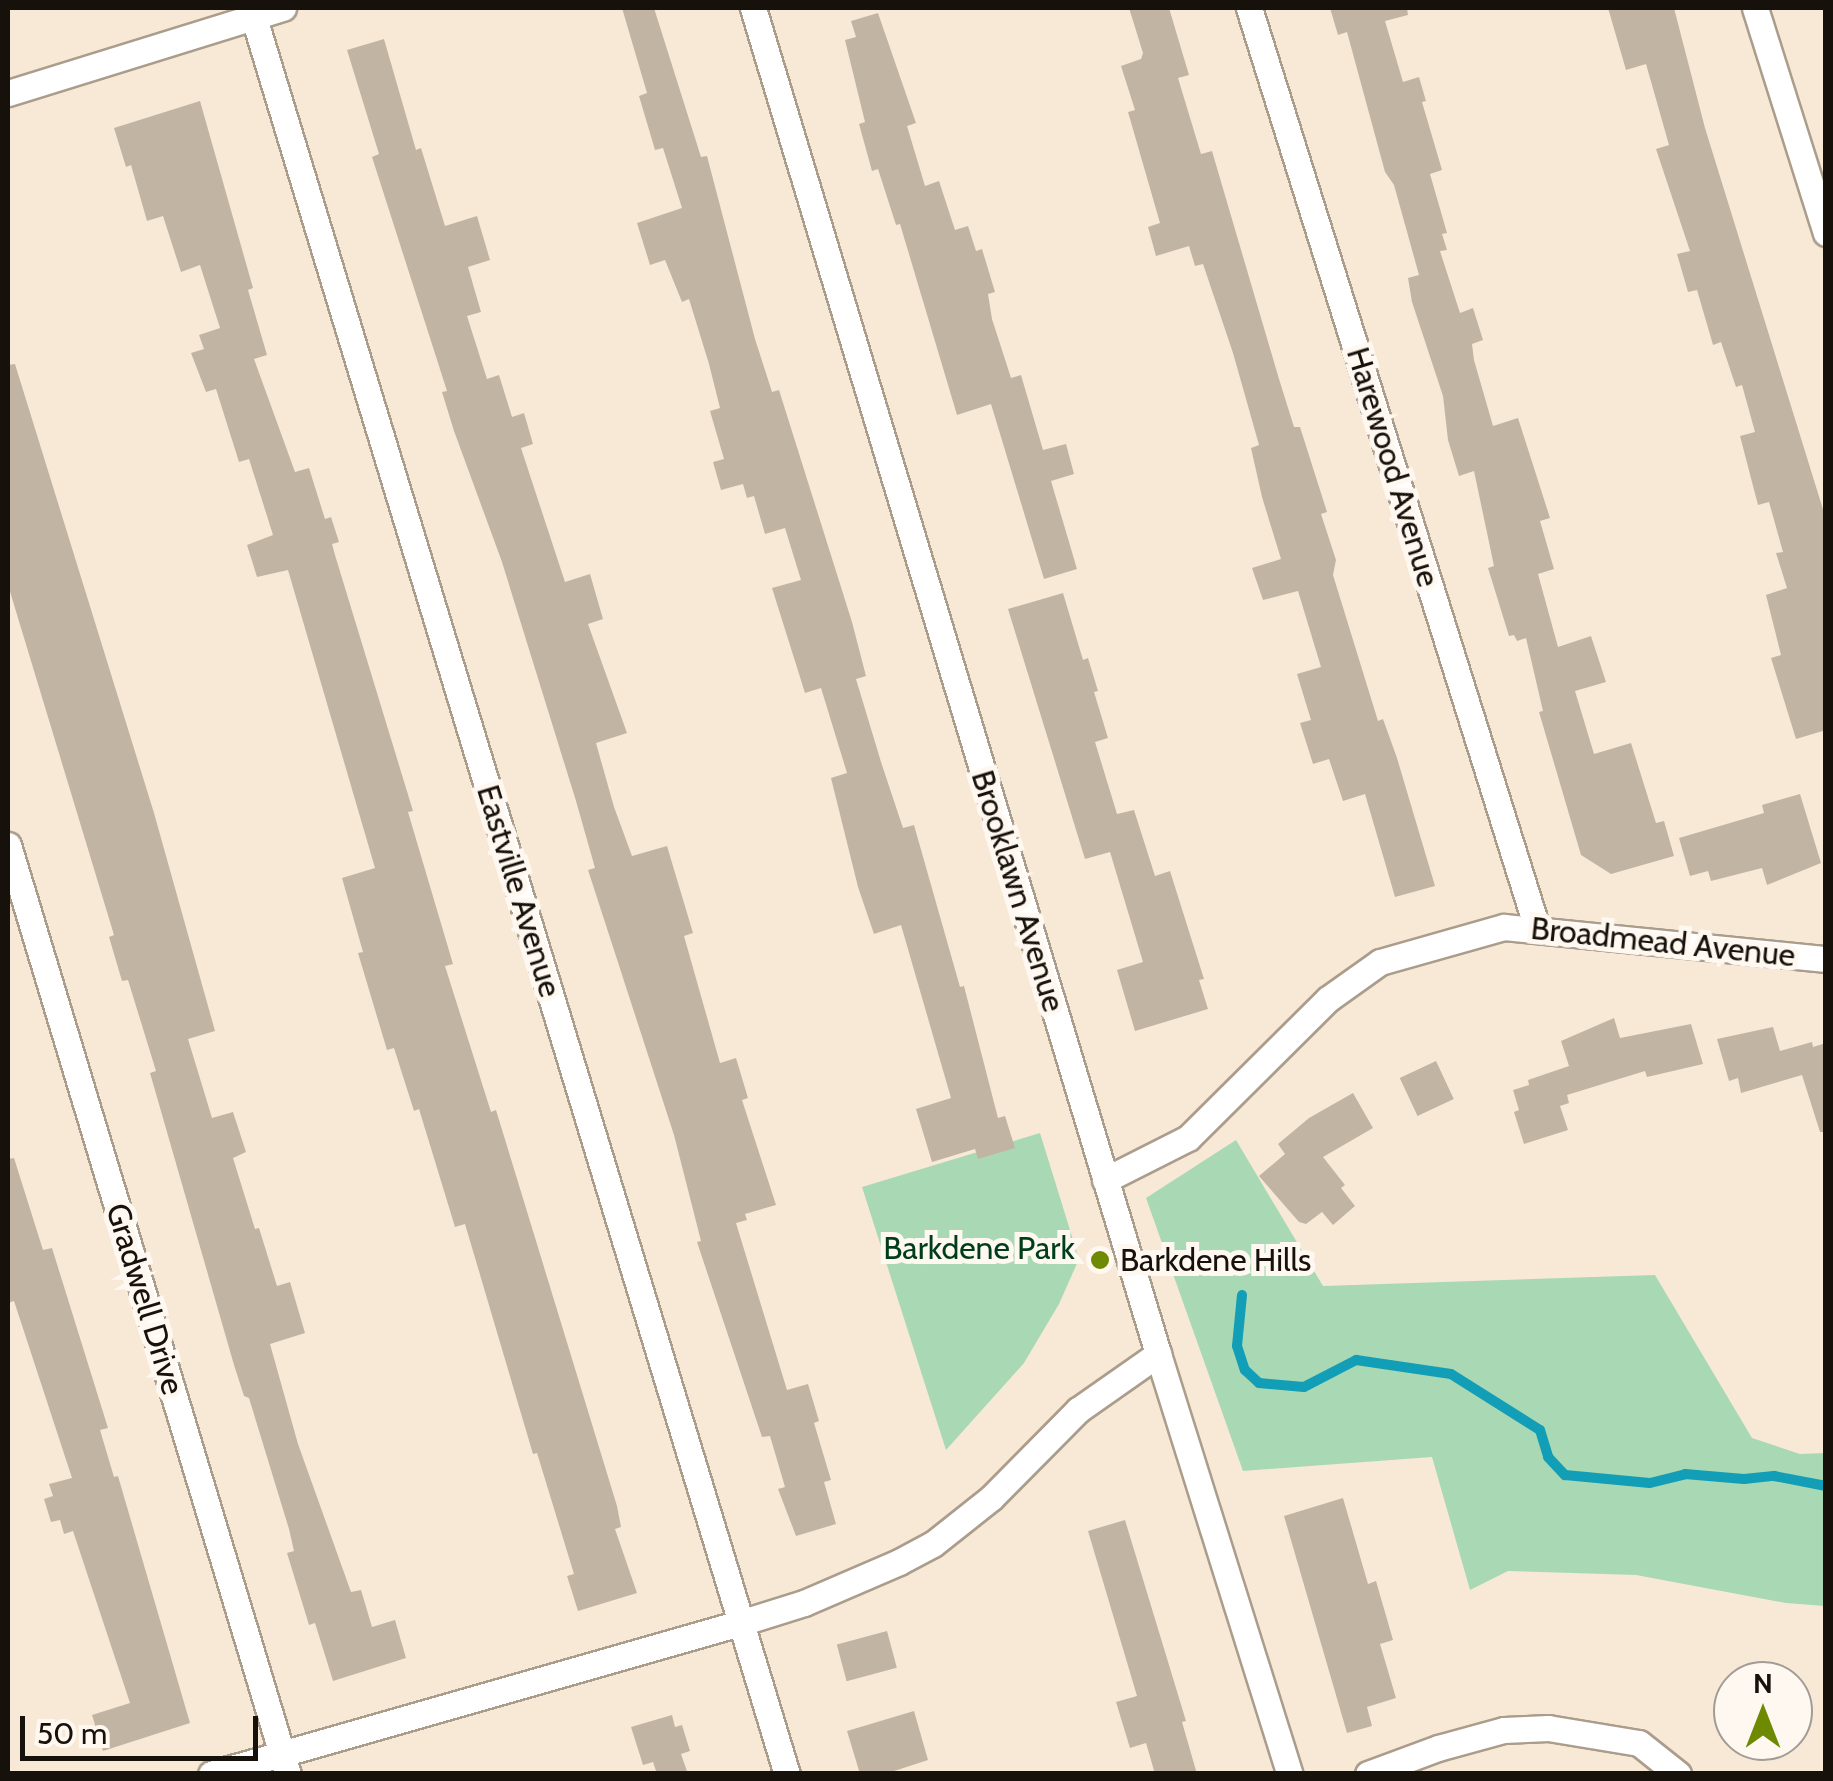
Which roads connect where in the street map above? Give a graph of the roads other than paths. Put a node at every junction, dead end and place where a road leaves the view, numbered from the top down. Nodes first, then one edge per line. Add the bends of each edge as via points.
1 (283, 8) edge
2 (753, 8) edge
3 (1249, 8) edge
4 (1755, 8) edge
5 (252, 12) edge
6 (8, 93) edge
7 (1826, 233) edge
8 (8, 846) edge
9 (1537, 928) junction
10 (1826, 959) edge
11 (1105, 1180) junction
12 (1158, 1354) junction
13 (740, 1623) junction
14 (285, 1763) edge
15 (211, 1774) edge
16 (788, 1774) edge
17 (1290, 1774) edge
18 (1368, 1774) edge
19 (1678, 1774) edge

1 - 5 street
2 - 11 street, Brooklawn Avenue
3 - 9 street, Harewood Avenue
4 - 7 street
5 - 6 street
5 - 13 street, Eastville Avenue
8 - 14 street, Gradwell Drive
9 - 10 street, Broadmead Avenue
9 - 11 street, Broadmead Avenue via 1504,927 1380,962 1328,999 1188,1138
11 - 12 street, Brooklawn Avenue
12 - 13 street via 1078,1410 933,1544 804,1603
12 - 17 street, Brooklawn Avenue
13 - 14 street
13 - 16 street, Eastville Avenue
14 - 15 street
18 - 19 street via 1504,1730 1548,1728 1638,1743

